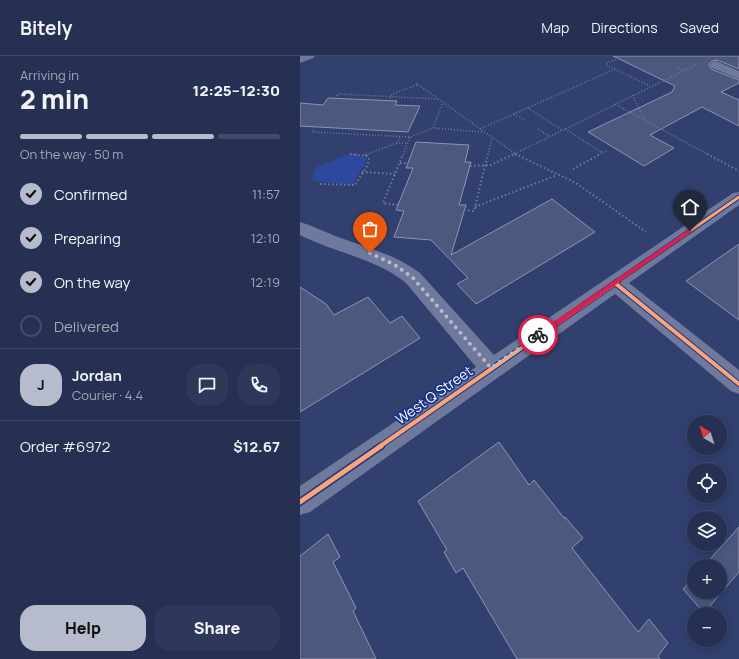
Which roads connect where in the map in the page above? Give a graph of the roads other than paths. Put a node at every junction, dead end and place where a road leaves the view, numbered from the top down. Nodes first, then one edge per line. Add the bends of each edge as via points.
1 (308, 56) edge
2 (300, 58) edge
3 (716, 65) dead end
4 (739, 75) edge
5 (739, 197) edge
6 (300, 228) edge
7 (615, 283) junction
8 (491, 368) junction
9 (739, 384) edge
10 (300, 502) edge

1 - 2 street
3 - 4 street
5 - 7 street, West Q Street
6 - 8 street via 320,238 375,255 404,271 413,278
7 - 8 street, West Q Street
7 - 9 street
8 - 10 street, West Q Street

